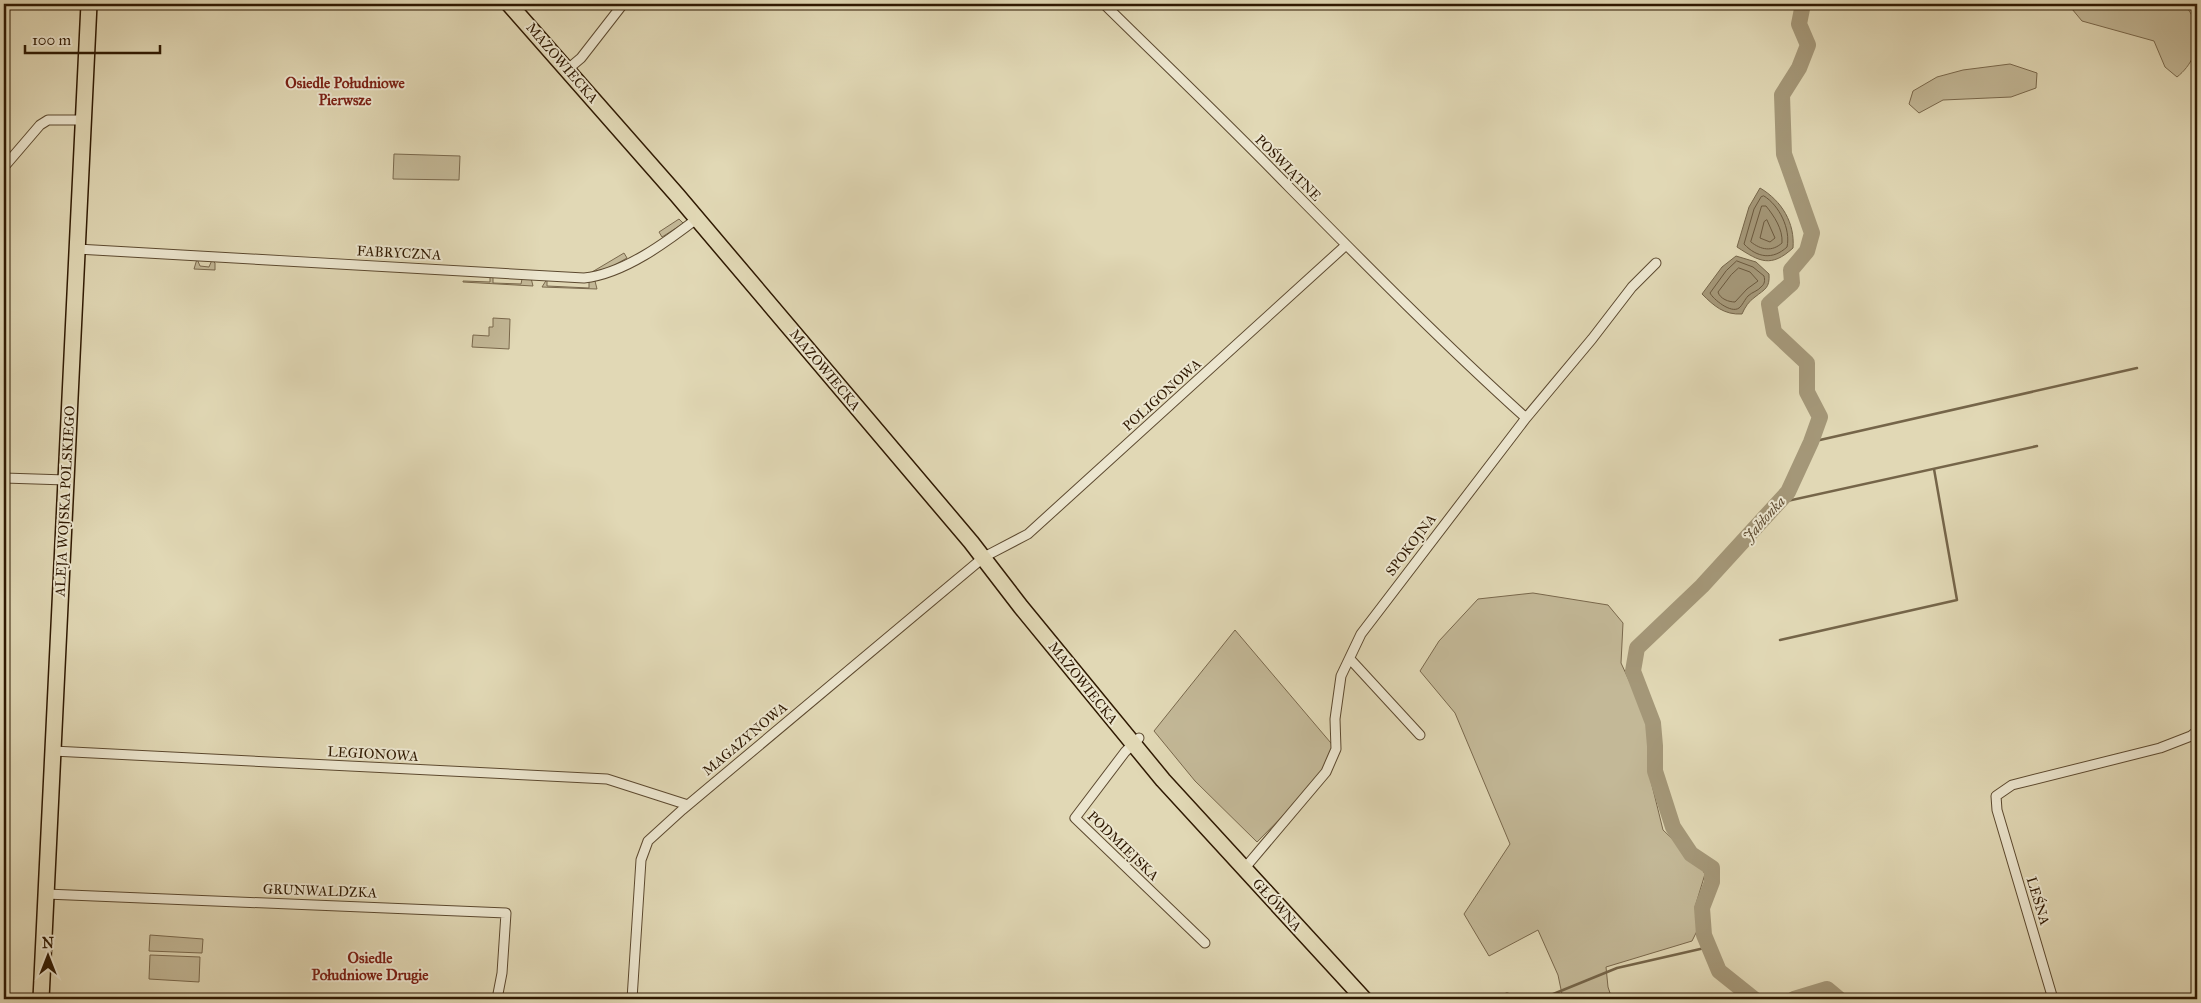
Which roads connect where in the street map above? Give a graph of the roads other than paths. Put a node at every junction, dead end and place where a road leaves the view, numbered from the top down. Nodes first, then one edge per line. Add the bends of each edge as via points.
1 (90, 4) edge
2 (509, 4) edge
3 (519, 4) edge
4 (623, 4) edge
5 (1104, 4) edge
6 (571, 67) junction
7 (84, 120) junction
8 (4, 167) edge
9 (700, 217) junction
10 (1345, 246) junction
11 (77, 249) junction
12 (1656, 263) dead end
13 (1526, 418) junction
14 (4, 478) edge
15 (66, 480) junction
16 (987, 556) junction
17 (1350, 659) junction
18 (2197, 731) edge
19 (1420, 735) dead end
20 (1136, 741) junction
21 (53, 752) junction
22 (688, 805) junction
23 (1244, 869) junction
24 (46, 894) junction
25 (1204, 943) dead end
26 (41, 999) edge
27 (497, 999) edge
28 (632, 999) edge
29 (1364, 999) edge
30 (2053, 999) edge

1 - 7 main road, ALEJA WOJSKA POLSKIEGO
2 - 6 main road, MAZOWIECKA
3 - 6 main road, MAZOWIECKA
4 - 6 street
5 - 10 street, POŚWIĄTNE
6 - 9 main road, MAZOWIECKA
7 - 8 street via 48,120
7 - 11 main road, ALEJA WOJSKA POLSKIEGO
9 - 11 street, FABRYCZNA via 623,266 609,273 584,278
9 - 16 main road, MAZOWIECKA via 895,437
10 - 13 street, POŚWIĄTNE
10 - 16 street, POLIGONOWA via 1039,525
11 - 15 main road, ALEJA WOJSKA POLSKIEGO
12 - 13 street, SPOKOJNA via 1632,287
13 - 17 street, SPOKOJNA via 1361,634
14 - 15 street
15 - 21 main road, ALEJA WOJSKA POLSKIEGO
16 - 20 main road, MAZOWIECKA
16 - 22 street, MAGAZYNOWA
17 - 19 street
17 - 23 street, SPOKOJNA via 1341,676 1335,719 1336,749 1326,772
18 - 30 street, LEŚNA via 2160,748 2012,785 1996,796 1997,810
20 - 23 main road, GŁÓWNA via 1171,778 1192,810
20 - 25 street, PODMIEJSKA via 1075,818
21 - 22 street, LEGIONOWA via 607,779
21 - 24 main road, ALEJA WOJSKA POLSKIEGO
22 - 28 street, MAGAZYNOWA via 648,841 642,855
23 - 29 main road, GŁÓWNA
24 - 26 main road, ALEJA WOJSKA POLSKIEGO
24 - 27 street, GRUNWALDZKA via 506,913

